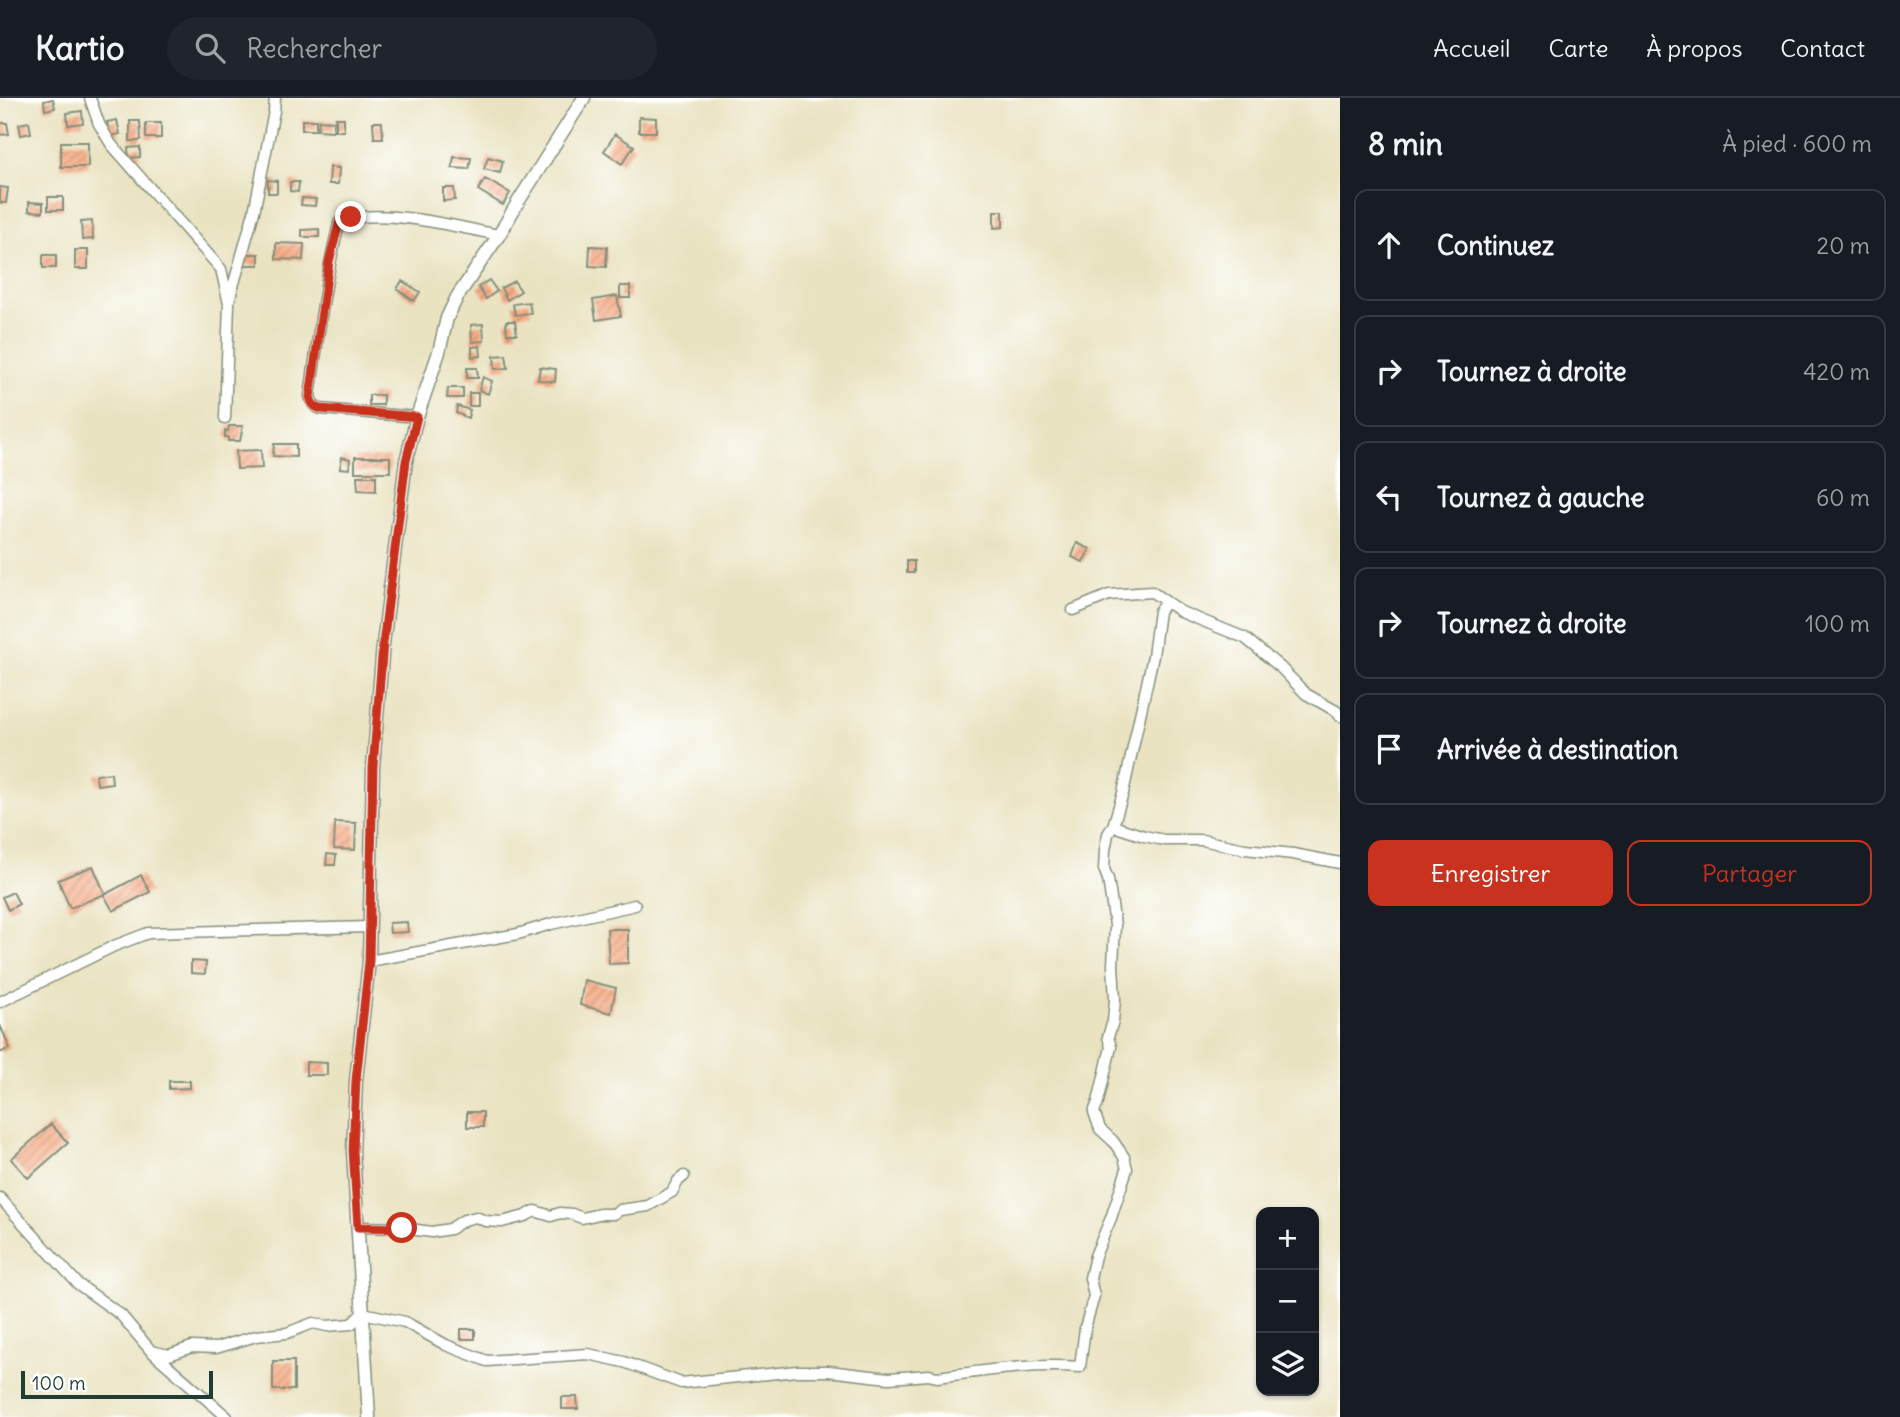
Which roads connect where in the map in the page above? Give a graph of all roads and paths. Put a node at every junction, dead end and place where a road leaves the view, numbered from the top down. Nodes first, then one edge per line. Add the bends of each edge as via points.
1 (90, 98) edge
2 (275, 98) edge
3 (584, 98) edge
4 (499, 235) junction
5 (229, 304) junction
6 (417, 417) junction
7 (225, 418) dead end
8 (1166, 602) junction
9 (1073, 610) dead end
10 (1339, 712) edge
11 (1113, 826) junction
12 (1340, 863) edge
13 (635, 905) dead end
14 (369, 926) junction
15 (369, 961) junction
16 (0, 1002) edge
17 (684, 1176) dead end
18 (0, 1198) edge
19 (358, 1227) junction
20 (363, 1313) junction
21 (151, 1351) junction
22 (227, 1417) edge
23 (369, 1417) edge

1 - 5 street via 111,144 221,269
2 - 5 street via 254,212
3 - 4 street
4 - 6 street via 447,318
4 - 6 street via 379,215 339,223 329,262 312,404 321,409
5 - 7 street
6 - 14 street via 406,461 383,644 373,767
8 - 9 street via 1152,592 1128,592
8 - 10 street via 1245,638 1306,694
8 - 11 street via 1159,611 1146,691
11 - 12 street via 1144,836 1202,840
11 - 20 street via 1104,869 1115,925 1115,1000 1108,1037 1111,1048 1094,1112 1127,1169 1095,1256 1090,1278 1094,1296 1080,1367 889,1378 797,1371 681,1382 588,1354 487,1361 405,1322
13 - 15 street via 518,934
14 - 15 street
14 - 16 street via 148,933
15 - 19 street via 353,1151
17 - 19 street via 659,1201 613,1214 582,1218 535,1211 502,1222 476,1217 432,1232
18 - 21 street via 78,1284 121,1315
19 - 20 street
20 - 21 street via 351,1324 313,1323 287,1333 216,1348 192,1347 169,1355
20 - 23 street
21 - 22 street

